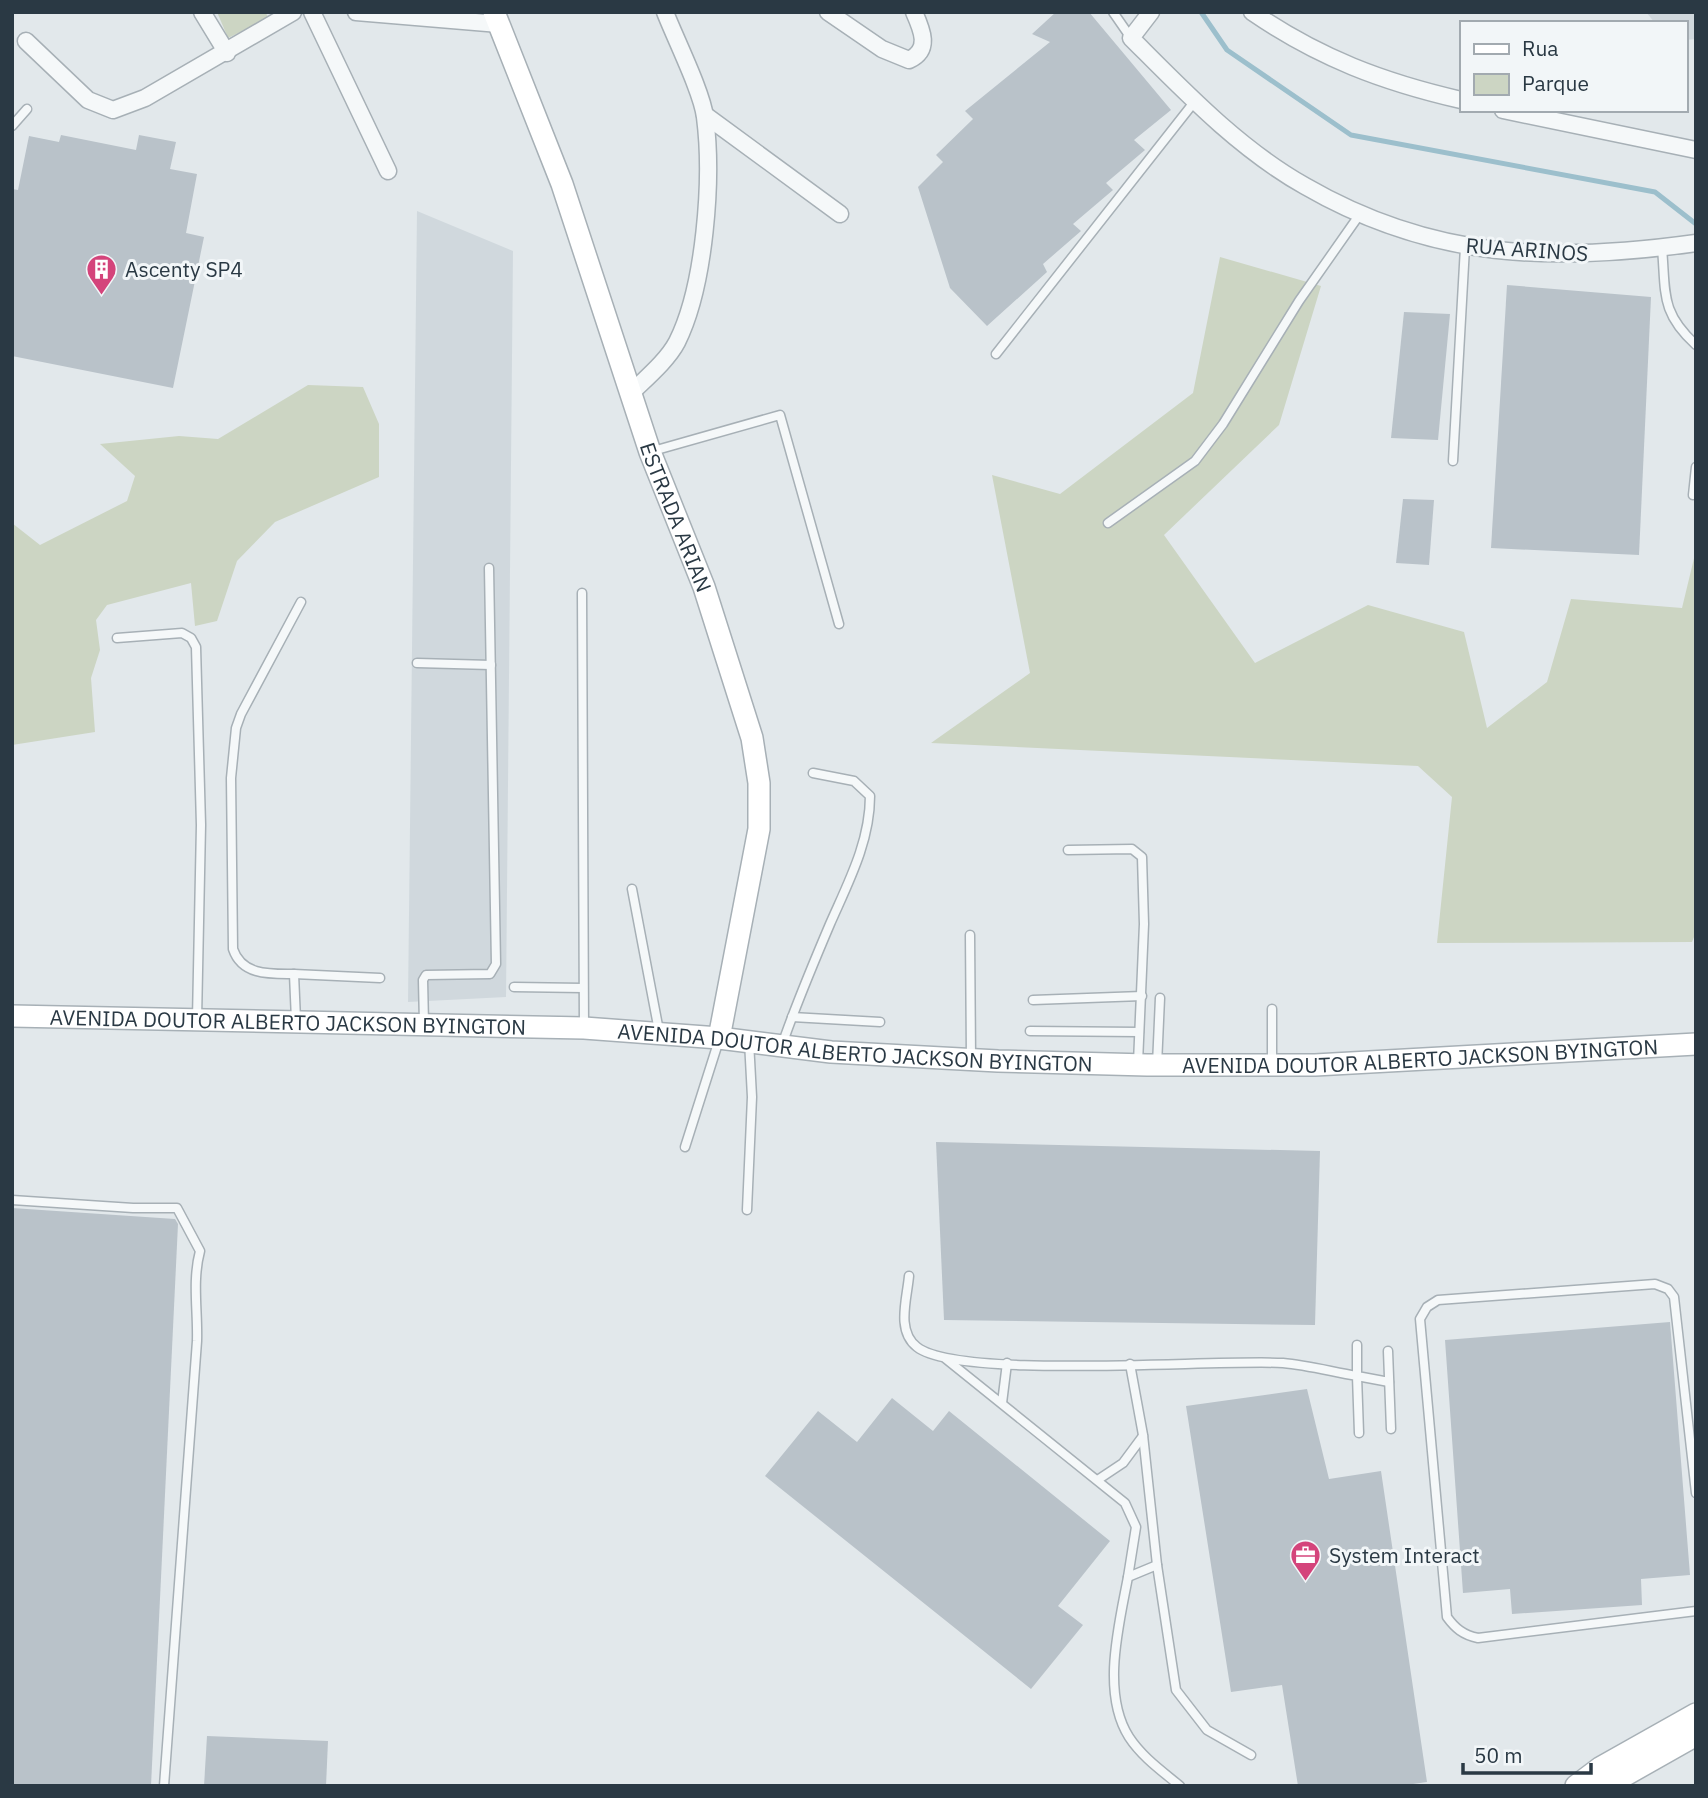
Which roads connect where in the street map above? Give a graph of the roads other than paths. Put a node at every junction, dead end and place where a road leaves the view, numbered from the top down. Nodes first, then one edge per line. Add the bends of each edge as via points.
1 (202, 12) edge
2 (293, 12) edge
3 (312, 12) edge
4 (356, 12) edge
5 (665, 12) edge
6 (828, 12) edge
7 (914, 12) edge
8 (1113, 12) edge
9 (1151, 12) edge
10 (1252, 12) edge
11 (497, 18) edge
12 (1131, 38) junction
13 (26, 41) dead end
14 (227, 53) junction
15 (1460, 100) edge
16 (1195, 102) junction
17 (27, 108) dead end
18 (1513, 112) edge
19 (705, 115) junction
20 (12, 126) edge
21 (1696, 150) edge
22 (388, 171) dead end
23 (840, 214) dead end
24 (1360, 214) junction
25 (1696, 243) edge
26 (1465, 247) junction
27 (1661, 248) junction
28 (1696, 345) edge
29 (996, 354) dead end
30 (630, 394) junction
31 (650, 452) junction
32 (1453, 461) dead end
33 (1696, 467) edge
34 (1693, 495) dead end
35 (1108, 523) dead end
36 (489, 568) dead end
37 (582, 593) dead end
38 (301, 602) dead end
39 (839, 624) dead end
40 (117, 638) dead end
41 (417, 663) dead end
42 (491, 665) junction
43 (813, 773) dead end
44 (1068, 850) dead end
45 (632, 889) dead end
46 (970, 935) dead end
47 (294, 974) junction
48 (380, 978) dead end
49 (514, 987) dead end
50 (583, 988) junction
51 (1142, 996) junction
52 (1160, 998) dead end
53 (1033, 1000) dead end
54 (1272, 1009) dead end
55 (12, 1016) edge
56 (792, 1017) junction
57 (197, 1019) junction
58 (296, 1020) junction
59 (880, 1022) dead end
60 (424, 1023) junction
61 (584, 1028) junction
62 (1030, 1031) dead end
63 (1139, 1032) junction
64 (659, 1034) junction
65 (719, 1038) junction
66 (749, 1041) junction
67 (1696, 1044) edge
68 (782, 1046) junction
69 (971, 1060) junction
70 (1147, 1065) junction
71 (1272, 1065) junction
72 (685, 1147) dead end
73 (12, 1200) edge
74 (747, 1210) dead end
75 (909, 1276) dead end
76 (1357, 1345) dead end
77 (1388, 1350) dead end
78 (946, 1359) junction
79 (1007, 1363) junction
80 (1130, 1364) junction
81 (1357, 1376) junction
82 (1389, 1382) junction
83 (1002, 1403) junction
84 (1391, 1429) dead end
85 (1359, 1433) dead end
86 (1143, 1435) junction
87 (1099, 1479) junction
88 (1696, 1493) edge
89 (1157, 1565) junction
90 (1128, 1577) junction
91 (1696, 1611) edge
92 (1696, 1714) edge
93 (1696, 1735) edge
94 (1251, 1755) dead end
95 (164, 1786) edge
96 (1180, 1786) edge
97 (1576, 1786) edge
98 (1606, 1786) edge

1 - 14 street
2 - 14 street
3 - 22 street
4 - 11 street
5 - 19 street
6 - 7 street via 909,60 918,56 923,38
8 - 12 lane
9 - 12 street
10 - 15 street via 1322,56 1369,75
11 - 30 main road, ESTRADA ARIAN via 562,184
12 - 16 street, RUA ARINOS
13 - 14 street via 88,100 113,110 145,99
16 - 24 street, RUA ARINOS via 1303,185
16 - 29 lane
17 - 20 lane
18 - 21 street
19 - 23 street
19 - 30 street via 707,188 695,286 675,345
24 - 26 street, RUA ARINOS
24 - 35 lane via 1195,461
25 - 27 street, RUA ARINOS
26 - 27 street, RUA ARINOS via 1572,256
26 - 32 lane
27 - 28 lane via 1668,311 1677,328
30 - 31 main road, ESTRADA ARIAN
31 - 39 lane via 780,415
31 - 65 main road, ESTRADA ARIAN via 735,677 759,783 759,829
33 - 34 lane
36 - 42 lane
37 - 50 lane
38 - 47 lane via 241,714 231,778 233,949 236,958 254,970
40 - 57 lane via 182,634 197,647 201,825
41 - 42 lane
42 - 60 lane via 496,968 490,974 428,974 423,980
43 - 56 lane via 854,781 870,796 870,819
44 - 51 lane via 1132,849 1141,854
45 - 64 lane
46 - 69 lane
47 - 48 lane
47 - 58 lane
49 - 50 lane
50 - 61 lane
51 - 53 lane
51 - 63 lane
52 - 70 lane
54 - 71 lane
55 - 57 main road, AVENIDA DOUTOR ALBERTO JACKSON BYINGTON
56 - 59 lane
56 - 68 lane
57 - 58 main road, AVENIDA DOUTOR ALBERTO JACKSON BYINGTON
58 - 60 main road, AVENIDA DOUTOR ALBERTO JACKSON BYINGTON
60 - 61 main road, AVENIDA DOUTOR ALBERTO JACKSON BYINGTON
61 - 64 main road, AVENIDA DOUTOR ALBERTO JACKSON BYINGTON
62 - 63 lane
63 - 70 lane
64 - 65 main road, AVENIDA DOUTOR ALBERTO JACKSON BYINGTON
65 - 66 main road, AVENIDA DOUTOR ALBERTO JACKSON BYINGTON
65 - 72 lane
66 - 68 main road, AVENIDA DOUTOR ALBERTO JACKSON BYINGTON
66 - 74 lane via 752,1097
67 - 71 main road, AVENIDA DOUTOR ALBERTO JACKSON BYINGTON
68 - 69 main road, AVENIDA DOUTOR ALBERTO JACKSON BYINGTON
69 - 70 main road, AVENIDA DOUTOR ALBERTO JACKSON BYINGTON
70 - 71 main road, AVENIDA DOUTOR ALBERTO JACKSON BYINGTON
73 - 95 lane via 177,1208 200,1251 194,1275 197,1341
75 - 78 lane via 904,1326 908,1336 929,1355
76 - 81 lane
77 - 82 lane
78 - 79 lane
78 - 83 lane
79 - 80 lane
79 - 83 lane
80 - 81 lane via 1284,1363
80 - 86 lane
81 - 82 lane
81 - 85 lane
82 - 84 lane
83 - 87 lane
86 - 87 lane via 1123,1463
86 - 89 lane
87 - 90 lane via 1132,1512 1135,1539
88 - 91 lane via 1674,1297 1668,1289 1655,1284 1438,1300 1427,1307 1420,1319 1447,1617 1452,1624 1478,1638
89 - 90 lane
89 - 94 lane via 1176,1690 1207,1730
90 - 96 lane via 1115,1689 1121,1721 1139,1751
92 - 97 main road
93 - 98 main road

